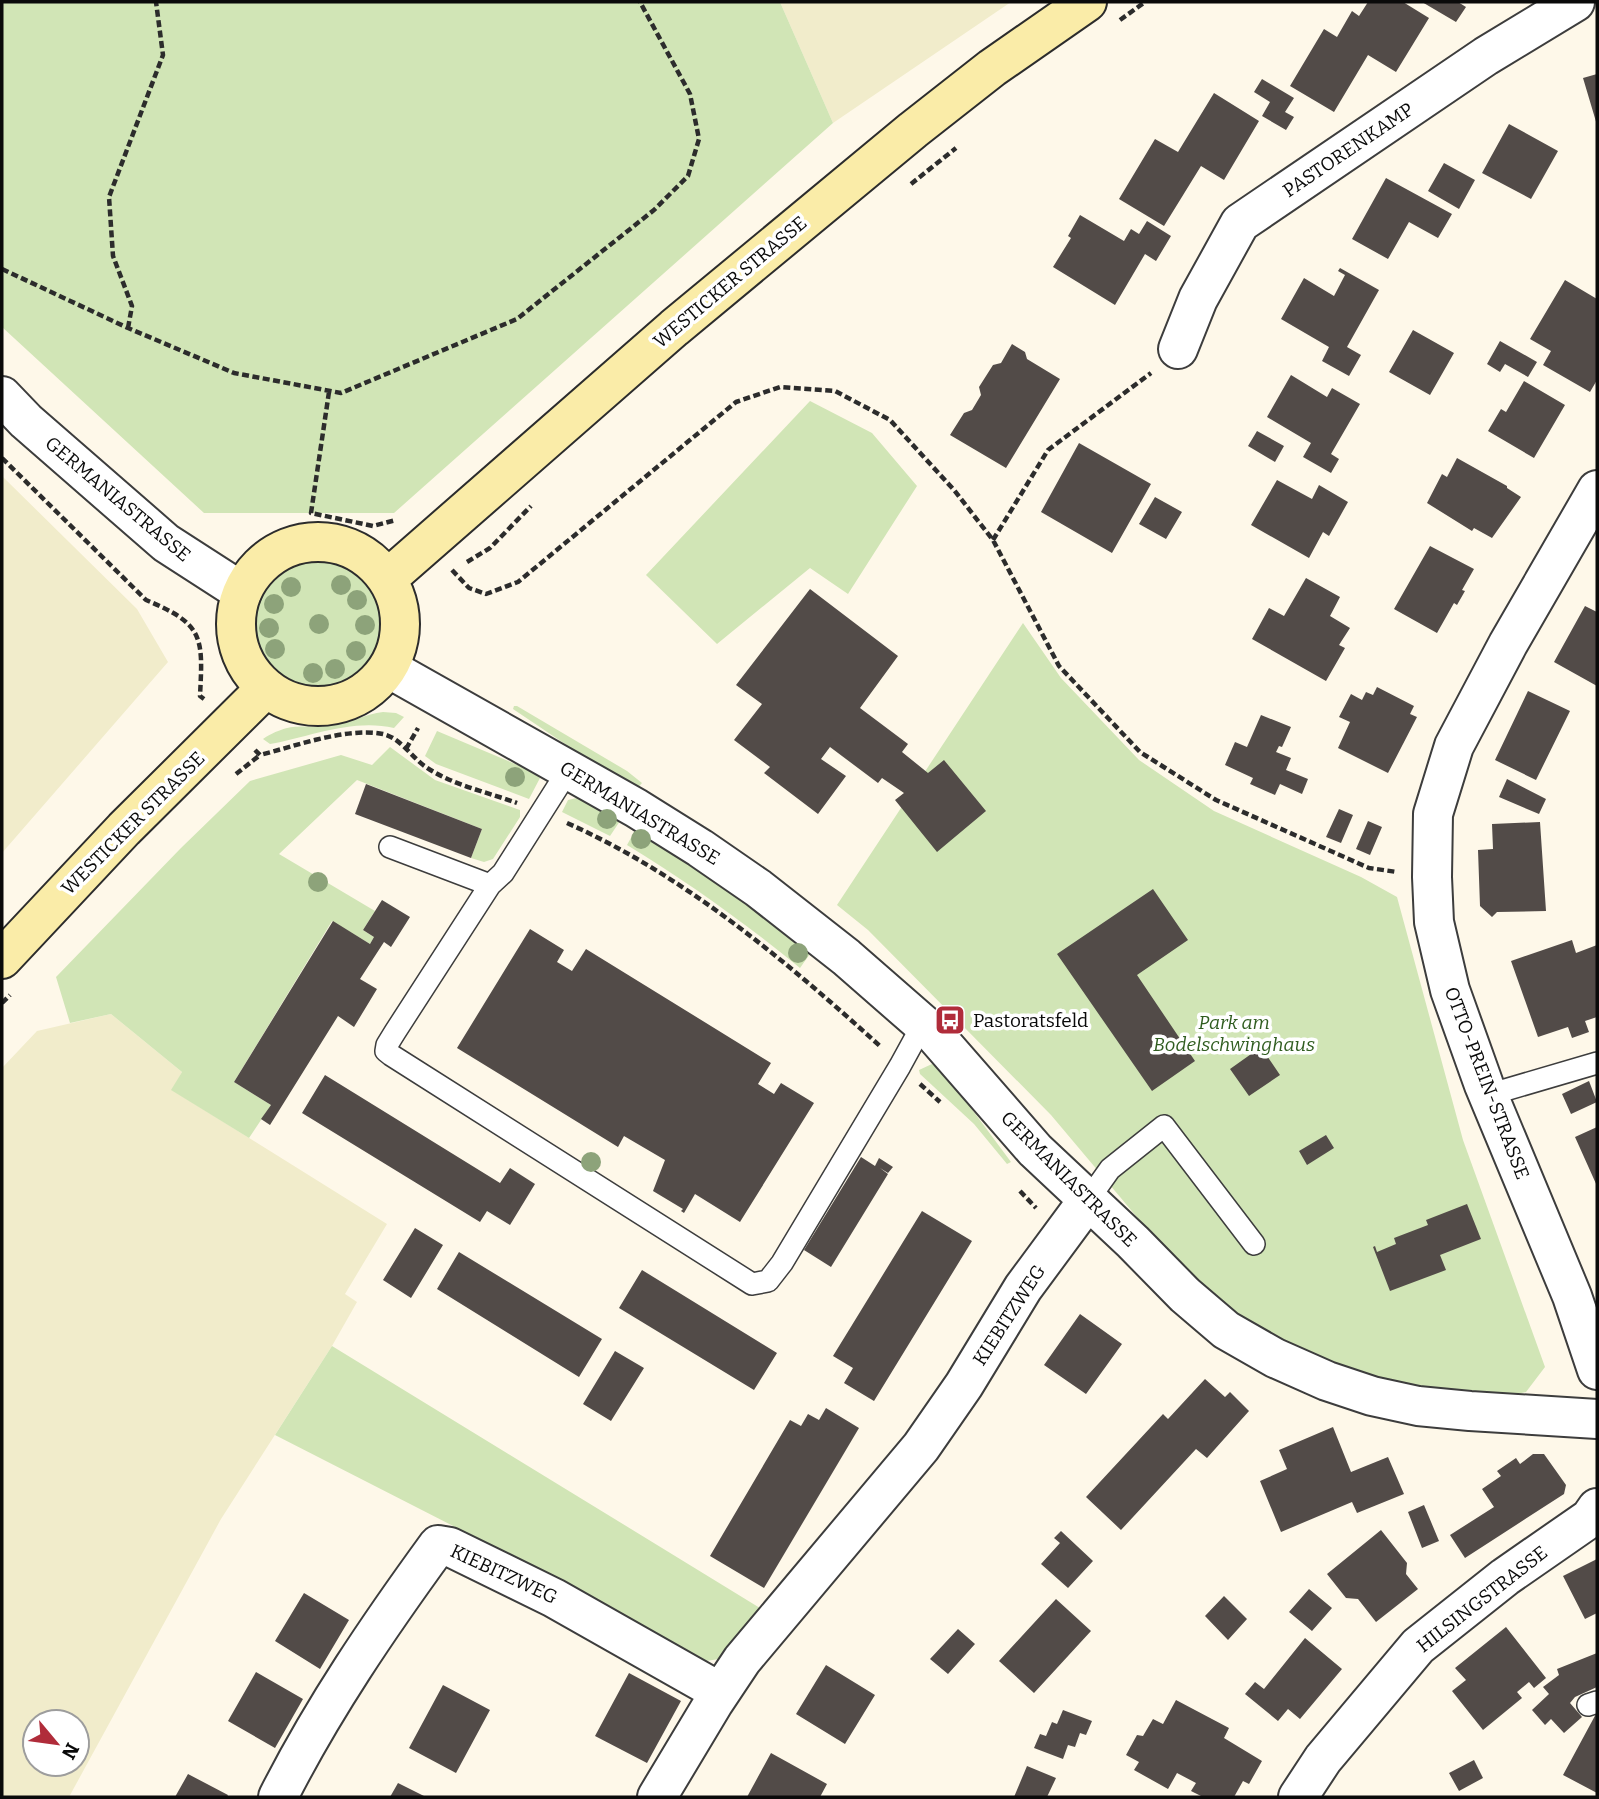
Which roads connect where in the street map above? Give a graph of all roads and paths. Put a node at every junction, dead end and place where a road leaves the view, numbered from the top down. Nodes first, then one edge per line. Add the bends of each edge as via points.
1 (156, 2) edge
2 (640, 2) edge
3 (1145, 2) edge
4 (1575, 2) edge
5 (1099, 15) edge
6 (964, 141) dead end
7 (911, 184) dead end
8 (2, 269) edge
9 (128, 328) junction
10 (1178, 349) joint
11 (329, 392) junction
12 (2, 396) edge
13 (2, 458) edge
14 (1597, 490) edge
15 (535, 502) dead end
16 (993, 540) junction
17 (427, 543) junction
18 (454, 572) junction
19 (387, 579) junction
20 (242, 592) junction
21 (388, 668) junction
22 (266, 688) junction
23 (421, 724) dead end
24 (231, 726) junction
25 (406, 748) junction
26 (569, 769) junction
27 (541, 811) junction
28 (390, 847) dead end
29 (1432, 877) junction
30 (490, 885) junction
31 (2, 959) edge
32 (923, 1024) junction
33 (1597, 1063) edge
34 (901, 1066) junction
35 (1488, 1095) junction
36 (950, 1111) dead end
37 (1014, 1183) dead end
38 (1088, 1200) junction
39 (1063, 1234) junction
40 (1254, 1244) dead end
41 (1597, 1370) edge
42 (1597, 1419) edge
43 (1597, 1508) edge
44 (720, 1692) junction
45 (278, 1797) edge
46 (657, 1797) edge
47 (1298, 1797) edge

1 - 9 path via 163,55 109,197 113,256 132,306
2 - 11 path via 691,94 699,139 688,176 654,210 517,319 341,393
3 - 5 path
4 - 10 street, PASTORENKAMP via 1486,56 1240,223 1198,299
5 - 17 street, WESTICKER STRASSE via 992,68 913,130 674,328
6 - 7 path
8 - 9 path
9 - 11 path via 234,373
10 - 16 path via 1048,450
11 - 17 path via 312,513 373,526 403,518
12 - 20 street, GERMANIASTRASSE via 166,543
13 - 24 path via 146,600 187,622 199,640 201,696
14 - 29 street, OTTO-PREIN-STRASSE via 1454,746 1433,814
15 - 18 path via 489,548
16 - 18 path via 890,420 835,391 780,387 736,402 518,582 486,594 470,588
16 - 29 path via 1059,666 1140,752 1216,800 1369,868
17 - 18 path
17 - 19 street, WESTICKER STRASSE
19 - 20 street via 372,561 352,549 330,542 307,542 268,559
19 - 21 street via 397,600 400,623
20 - 22 street via 236,618 238,645 249,669
21 - 22 street via 369,688 345,702 318,706 290,702
21 - 26 street, GERMANIASTRASSE
22 - 24 street, WESTICKER STRASSE
23 - 25 path
24 - 25 path via 260,755 328,737 369,733 386,735
24 - 31 street, WESTICKER STRASSE via 124,829
25 - 27 path via 424,766 446,778
26 - 27 lane
26 - 32 street, GERMANIASTRASSE via 736,872
27 - 30 lane via 503,873
27 - 34 path via 598,837 689,891 784,964
28 - 30 lane
29 - 35 street, OTTO-PREIN-STRASSE via 1434,922 1450,990
30 - 34 lane via 386,1051 752,1284 768,1282 782,1263
32 - 34 lane
32 - 38 street, GERMANIASTRASSE via 1035,1150
33 - 35 lane
34 - 36 path
35 - 41 street, OTTO-PREIN-STRASSE via 1572,1296
37 - 39 path
38 - 39 street, KIEBITZWEG
38 - 40 lane via 1110,1169 1164,1126
38 - 42 street, GERMANIASTRASSE via 1226,1330 1327,1381 1418,1406
39 - 44 street, KIEBITZWEG via 921,1447 776,1617
43 - 47 street, HILSINGSTRASSE via 1590,1518 1418,1646 1323,1759
44 - 45 street, KIEBITZWEG via 554,1598 438,1545 319,1719
44 - 46 street, KIEBITZWEG

